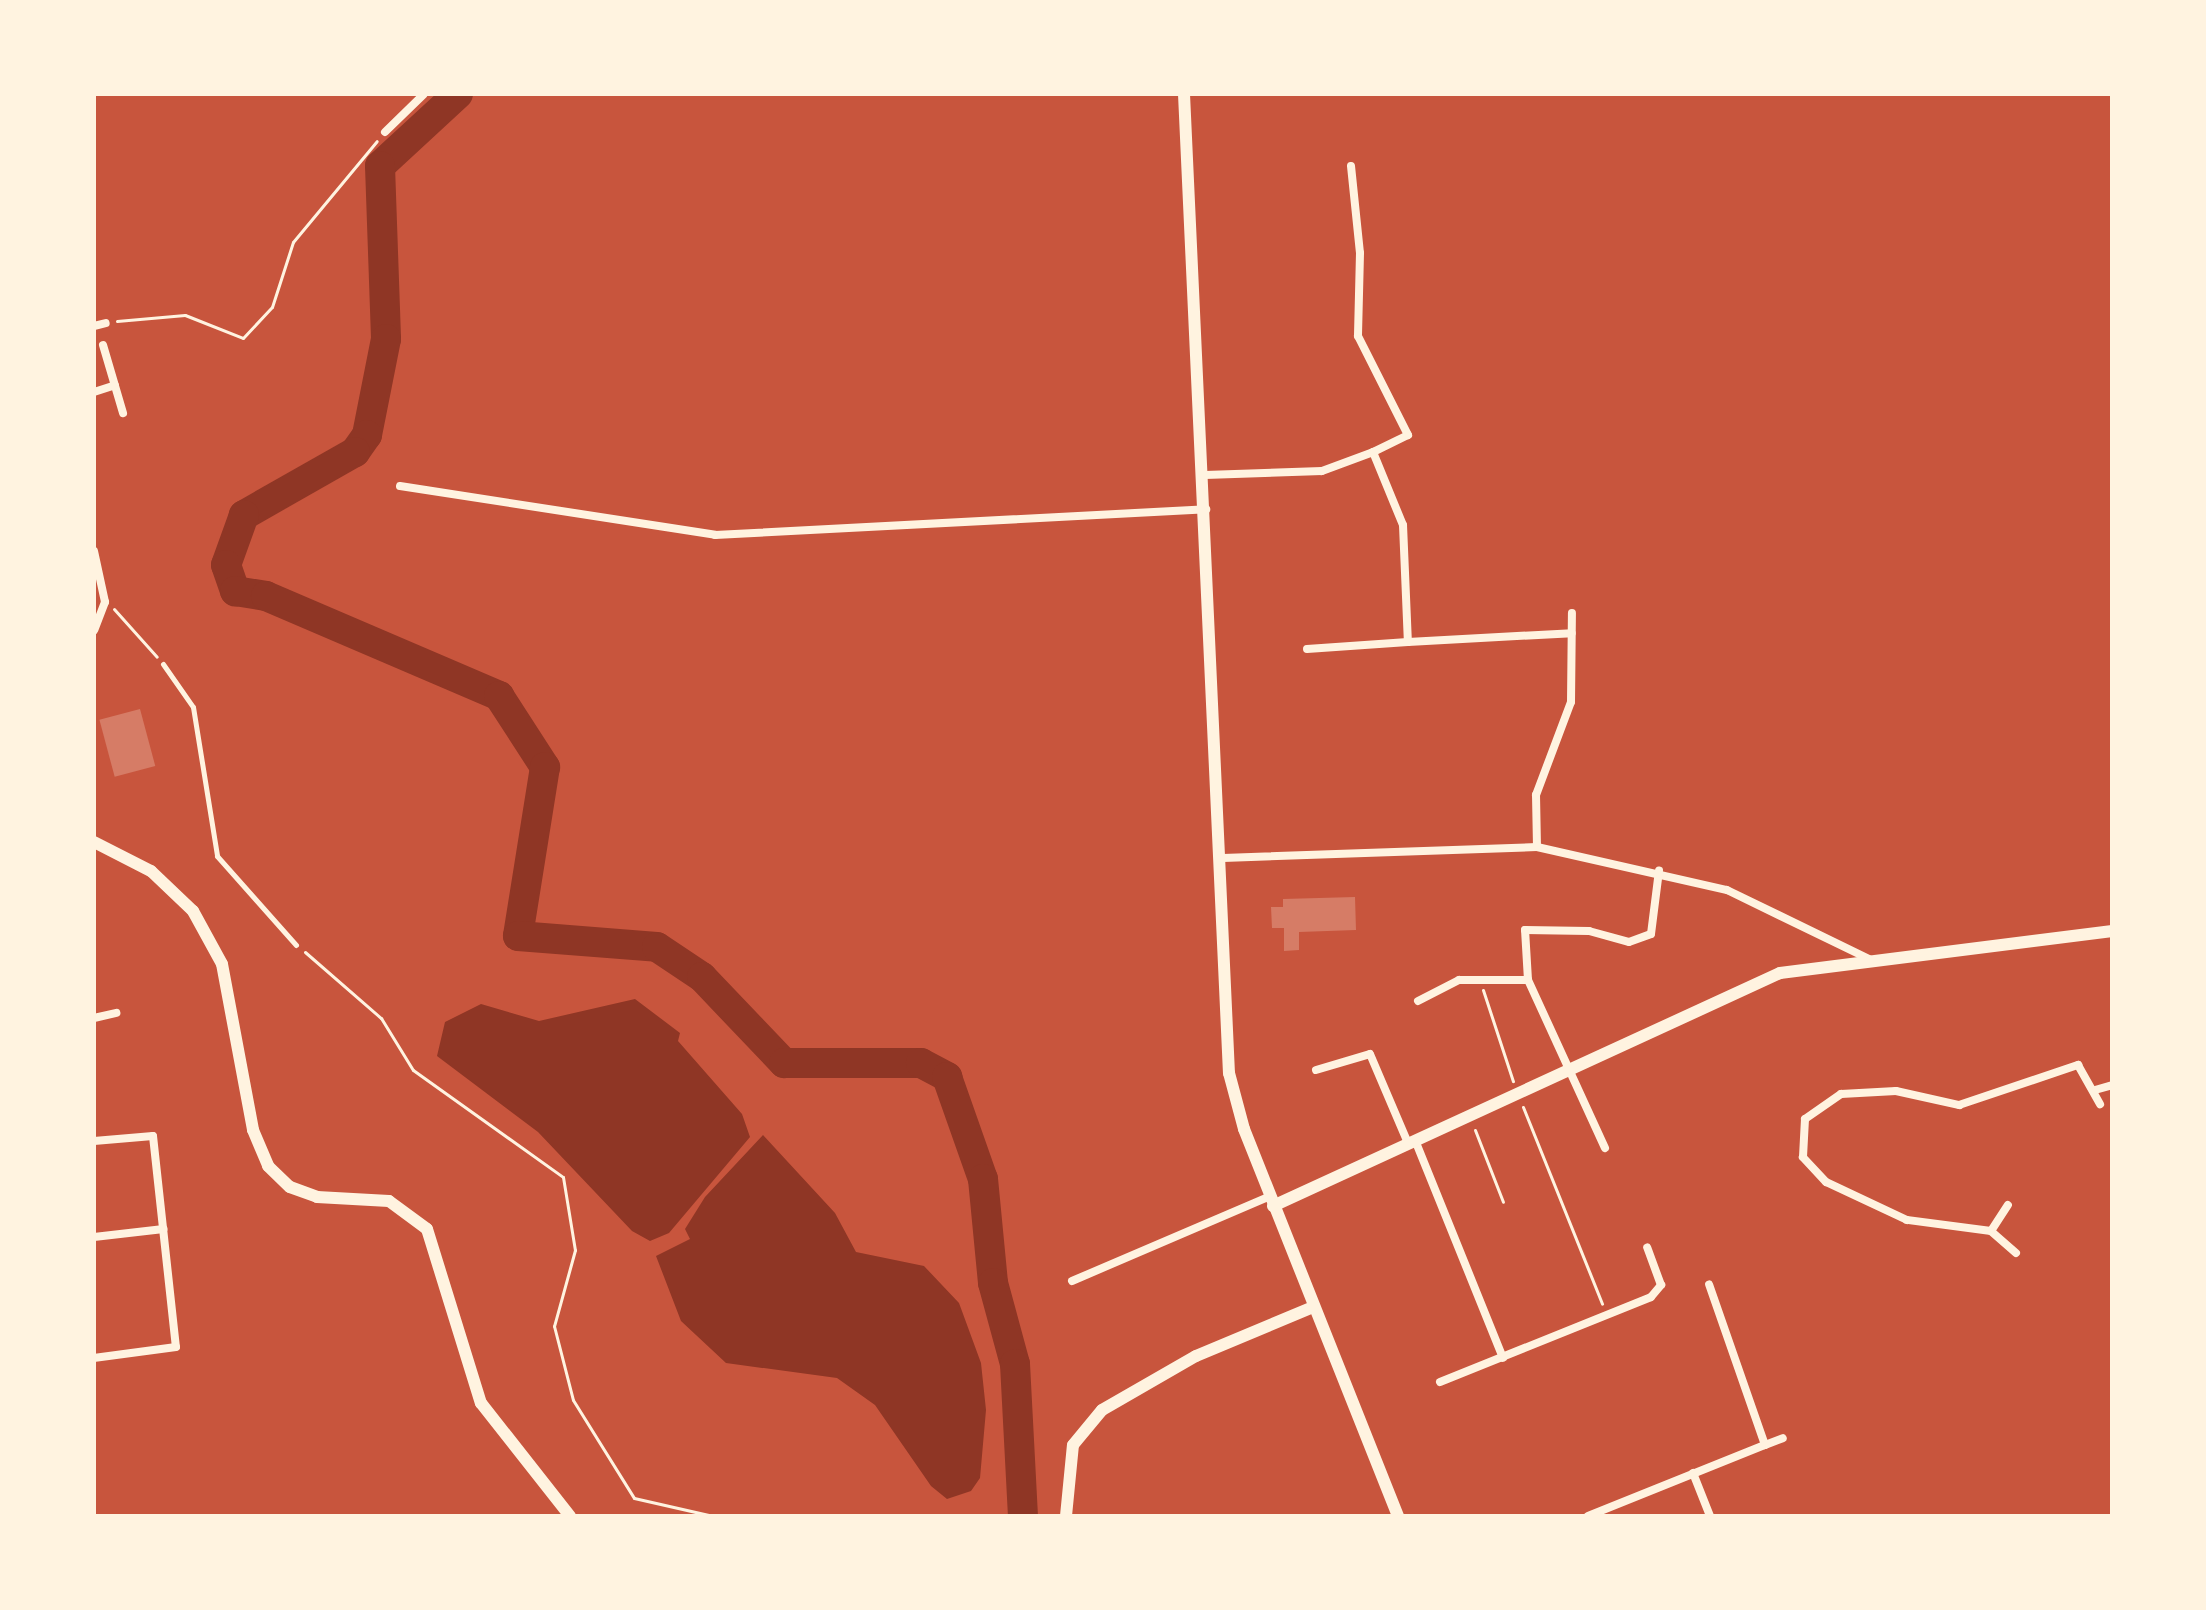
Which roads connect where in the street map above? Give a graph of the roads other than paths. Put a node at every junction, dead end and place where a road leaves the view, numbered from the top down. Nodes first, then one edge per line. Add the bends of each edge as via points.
1 (424, 94) edge
2 (1184, 94) edge
3 (385, 132) road end
4 (1351, 166) dead end
5 (106, 323) road end
6 (94, 326) edge
7 (103, 345) dead end
8 (115, 385) junction
9 (94, 392) edge
10 (123, 413) dead end
11 (1373, 452) junction
12 (1205, 475) junction
13 (400, 486) dead end
14 (1207, 509) junction
15 (94, 551) edge
16 (1572, 613) dead end
17 (94, 630) edge
18 (1572, 633) junction
19 (1408, 642) junction
20 (1307, 649) dead end
21 (163, 664) road end
22 (94, 842) edge
23 (1537, 847) junction
24 (1223, 858) junction
25 (1659, 871) junction
26 (2112, 931) edge
27 (296, 945) road end
28 (1876, 962) junction
29 (1528, 980) junction
30 (1418, 1001) dead end
31 (116, 1013) dead end
32 (94, 1018) edge
33 (1572, 1069) junction
34 (1316, 1070) dead end
35 (2112, 1085) edge
36 (2095, 1090) junction
37 (2100, 1104) dead end
38 (94, 1141) edge
39 (1412, 1141) junction
40 (1605, 1148) dead end
41 (1271, 1201) junction
42 (2008, 1205) dead end
43 (164, 1229) junction
44 (1991, 1231) junction
45 (94, 1237) edge
46 (1647, 1247) dead end
47 (2016, 1253) dead end
48 (1072, 1281) dead end
49 (1709, 1284) dead end
50 (1313, 1307) junction
51 (94, 1358) edge
52 (1503, 1358) junction
53 (1440, 1382) dead end
54 (1783, 1438) dead end
55 (1765, 1445) junction
56 (1693, 1473) junction
57 (570, 1516) edge
58 (1066, 1516) edge
59 (1398, 1516) edge
60 (1588, 1516) edge
61 (1710, 1516) edge

1 - 3 street
2 - 12 street
4 - 11 street via 1360,253 1358,336 1408,435
5 - 6 street
7 - 8 street
8 - 9 street
8 - 10 street
11 - 12 street via 1322,471
11 - 19 street via 1403,525
12 - 14 street
13 - 14 street via 715,535
14 - 24 street
15 - 17 street via 105,602
16 - 18 street
18 - 19 street
18 - 23 street via 1571,702 1536,795
19 - 20 street
21 - 27 lane via 193,707 217,856
22 - 57 street via 151,871 193,911 222,964 253,1130 268,1166 317,1197 389,1201 427,1229 481,1403
23 - 24 street
23 - 25 street
24 - 41 street via 1229,1073
25 - 28 street via 1727,890
25 - 29 street via 1651,934 1629,942 1532,925 1524,948
26 - 28 street
28 - 33 street via 1780,973 1733,989
29 - 30 street via 1459,980
29 - 33 street
31 - 32 street
33 - 39 street
33 - 40 street
34 - 39 street via 1370,1054
35 - 36 street
36 - 37 street
36 - 44 street via 2078,1065 1959,1105 1906,1092 1841,1094 1811,1112 1801,1142 1810,1170 1875,1208
38 - 43 street via 153,1136
39 - 41 street
39 - 52 street
41 - 48 street
41 - 50 street
42 - 44 street
43 - 45 street
43 - 51 street via 176,1347
44 - 47 street
46 - 52 street via 1661,1285 1651,1297
49 - 55 street
50 - 58 street via 1196,1356 1102,1410 1073,1445
50 - 59 street
52 - 53 street
54 - 55 street
55 - 56 street
56 - 60 street
56 - 61 street

